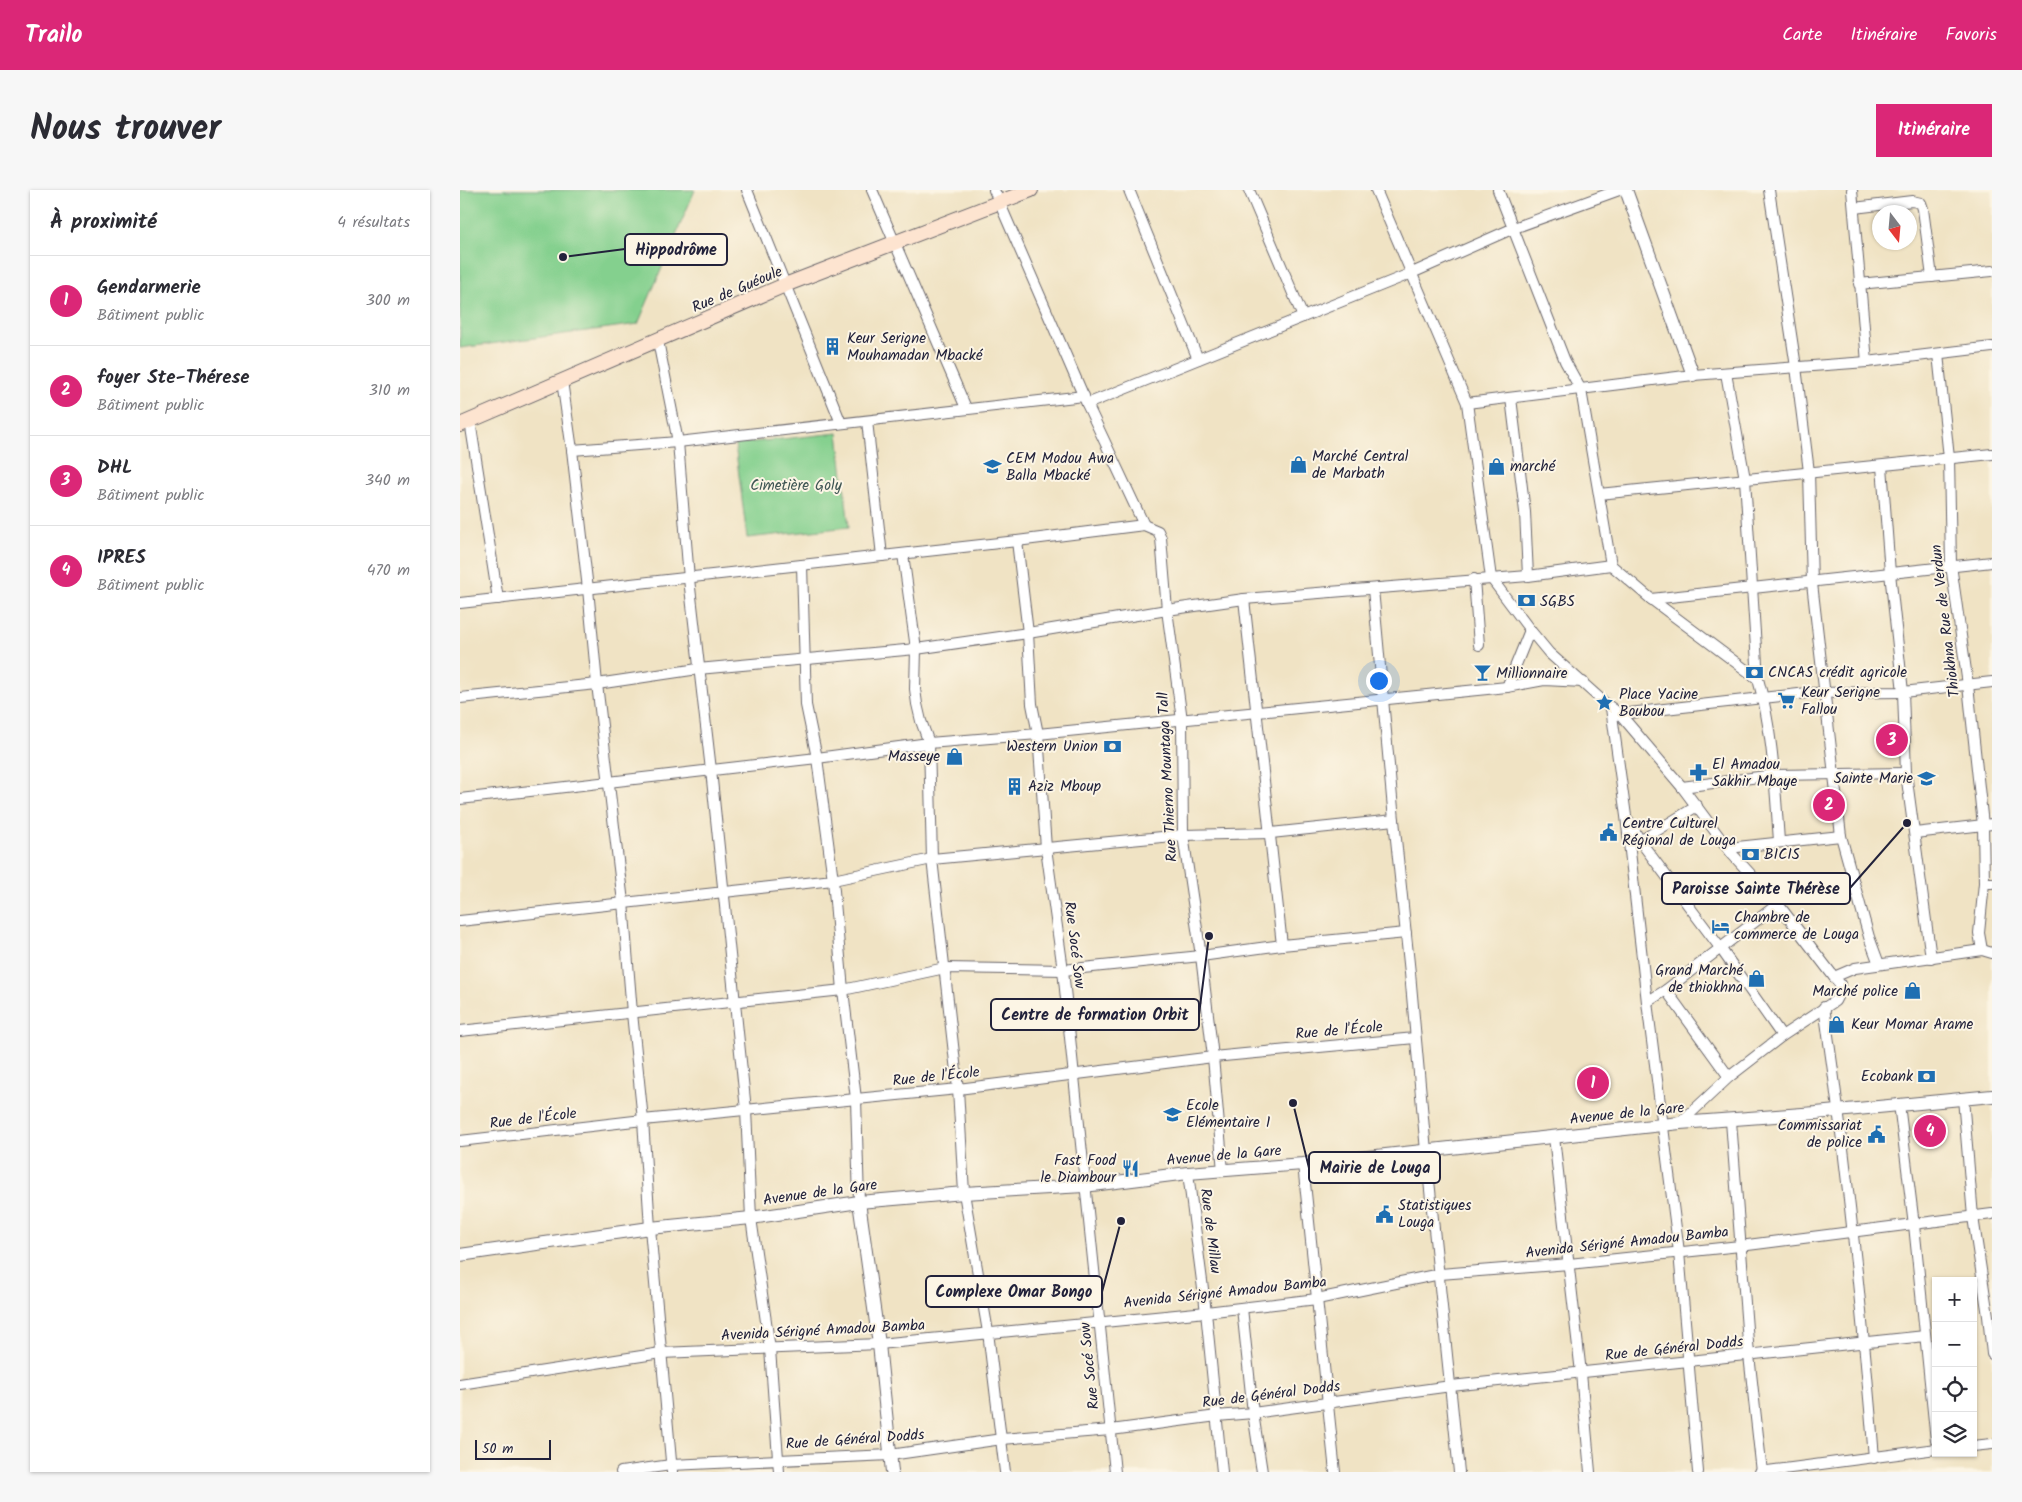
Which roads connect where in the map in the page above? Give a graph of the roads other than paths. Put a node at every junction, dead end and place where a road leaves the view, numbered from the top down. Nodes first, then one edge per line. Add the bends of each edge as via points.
1 (747, 190) edge
2 (872, 190) edge
3 (1031, 190) edge
4 (1129, 190) edge
5 (1249, 190) edge
6 (1376, 190) edge
7 (1498, 190) edge
8 (1619, 190) edge
9 (1626, 190) edge
10 (1769, 190) edge
11 (1852, 190) edge
12 (997, 196) edge
13 (1854, 208) junction
14 (1514, 228) junction
15 (894, 244) junction
16 (1992, 270) edge
17 (1412, 273) junction
18 (1932, 277) junction
19 (1859, 284) junction
20 (785, 286) junction
21 (1303, 317) junction
22 (658, 341) junction
23 (1992, 347) edge
24 (1938, 354) junction
25 (1198, 359) junction
26 (1867, 362) junction
27 (1796, 366) junction
28 (1726, 373) junction
29 (1693, 375) junction
30 (562, 381) junction
31 (1581, 390) junction
32 (1511, 398) junction
33 (1086, 400) junction
34 (1467, 403) junction
35 (966, 408) junction
36 (867, 421) junction
37 (465, 423) edge
38 (841, 423) junction
39 (678, 442) junction
40 (572, 450) junction
41 (1992, 454) edge
42 (1949, 458) junction
43 (1882, 466) junction
44 (1809, 472) junction
45 (1745, 478) junction
46 (1599, 494) junction
47 (1144, 525) junction
48 (1018, 541) junction
49 (903, 554) junction
50 (882, 556) junction
51 (1992, 562) edge
52 (802, 565) junction
53 (1611, 565) junction
54 (1951, 565) junction
55 (1890, 573) junction
56 (1528, 576) junction
57 (688, 578) junction
58 (1491, 578) junction
59 (1474, 579) junction
60 (1812, 583) junction
61 (1753, 588) junction
62 (588, 589) junction
63 (1373, 589) junction
64 (498, 599) junction
65 (1244, 599) junction
66 (1652, 599) junction
67 (460, 603) edge
68 (1167, 610) junction
69 (1530, 630) junction
70 (1028, 633) junction
71 (1479, 645) dead end
72 (916, 648) junction
73 (804, 659) junction
74 (698, 669) junction
75 (1758, 679) junction
76 (1583, 682) junction
77 (1992, 682) edge
78 (597, 684) junction
79 (1968, 685) junction
80 (1507, 688) junction
81 (1902, 692) junction
82 (1825, 693) junction
83 (460, 698) edge
84 (1764, 698) junction
85 (1384, 699) junction
86 (1611, 708) junction
87 (1257, 711) junction
88 (1620, 714) junction
89 (1182, 720) junction
90 (1038, 734) junction
91 (929, 743) junction
92 (817, 758) junction
93 (711, 770) junction
94 (1906, 773) junction
95 (1774, 775) junction
96 (1834, 775) junction
97 (608, 782) junction
98 (1682, 788) junction
99 (460, 799) edge
100 (1697, 806) junction
101 (1626, 816) junction
102 (1394, 820) junction
103 (1987, 825) edge
104 (1271, 833) junction
105 (1915, 833) junction
106 (1183, 835) junction
107 (1841, 836) junction
108 (1640, 841) junction
109 (1780, 841) junction
110 (1046, 848) junction
111 (1728, 848) junction
112 (932, 859) junction
113 (833, 880) junction
114 (1988, 883) edge
115 (725, 892) junction
116 (623, 902) junction
117 (1778, 904) junction
118 (460, 920) edge
119 (1406, 933) junction
120 (1282, 945) junction
121 (1721, 949) junction
122 (1987, 952) edge
123 (1201, 956) junction
124 (1931, 958) junction
125 (1879, 964) junction
126 (945, 968) junction
127 (1064, 970) junction
128 (1834, 977) junction
129 (843, 990) junction
130 (1666, 990) junction
131 (734, 1002) junction
132 (1647, 1002) junction
133 (1824, 1007) junction
134 (632, 1012) junction
135 (460, 1031) edge
136 (1782, 1036) junction
137 (1415, 1038) junction
138 (1213, 1057) junction
139 (1074, 1073) junction
140 (1730, 1077) junction
141 (958, 1089) junction
142 (1992, 1096) edge
143 (1963, 1098) junction
144 (856, 1099) junction
145 (1899, 1104) junction
146 (746, 1110) junction
147 (1839, 1110) junction
148 (643, 1120) junction
149 (1731, 1121) junction
150 (1680, 1124) junction
151 (1662, 1126) junction
152 (1554, 1137) junction
153 (460, 1141) edge
154 (1426, 1151) junction
155 (1302, 1164) junction
156 (1223, 1171) junction
157 (1188, 1173) junction
158 (1084, 1186) junction
159 (964, 1193) junction
160 (859, 1202) junction
161 (1992, 1214) edge
162 (1973, 1217) junction
163 (751, 1218) junction
164 (1914, 1225) junction
165 (650, 1228) junction
166 (1852, 1232) junction
167 (1740, 1246) junction
168 (1679, 1252) junction
169 (460, 1255) edge
170 (1569, 1264) junction
171 (1440, 1274) junction
172 (1317, 1299) junction
173 (1242, 1308) junction
174 (1206, 1312) junction
175 (1990, 1315) edge
176 (1099, 1321) junction
177 (988, 1332) junction
178 (1925, 1336) junction
179 (1865, 1343) junction
180 (879, 1344) junction
181 (770, 1349) junction
182 (661, 1354) junction
183 (1992, 1354) edge
184 (1749, 1355) junction
185 (1689, 1362) junction
186 (1581, 1373) junction
187 (460, 1384) edge
188 (1451, 1386) junction
189 (1328, 1402) junction
190 (1933, 1412) edge
191 (1253, 1413) junction
192 (1217, 1416) junction
193 (1111, 1430) junction
194 (1002, 1438) junction
195 (1992, 1444) edge
196 (1977, 1446) edge
197 (1932, 1450) edge
198 (890, 1455) junction
199 (1874, 1458) junction
200 (778, 1460) junction
201 (671, 1468) edge
202 (621, 1472) edge
203 (779, 1472) edge
204 (892, 1472) edge
205 (1005, 1472) edge
206 (1115, 1472) edge
207 (1222, 1472) edge
208 (1262, 1472) edge
209 (1335, 1472) edge
210 (1459, 1472) edge
211 (1590, 1472) edge
212 (1698, 1472) edge
213 (1761, 1472) edge

1 - 20 street
2 - 15 street
3 - 12 main road, Rue de Guéoule
4 - 25 street
5 - 21 street
6 - 17 street
7 - 14 street
8 - 14 street
9 - 29 street
10 - 27 street
11 - 13 street
12 - 15 main road, Rue de Guéoule
12 - 33 street
13 - 18 street via 1912,201 1921,203
13 - 19 street
14 - 17 street
14 - 31 street via 1561,353
15 - 20 main road, Rue de Guéoule
15 - 35 street
16 - 18 street
17 - 21 street
17 - 34 street
18 - 19 street
19 - 26 street
20 - 22 main road, Rue de Guéoule
20 - 38 street
21 - 25 street
22 - 30 main road, Rue de Guéoule
22 - 39 street
23 - 24 street
24 - 26 street
24 - 42 street, Thiokhna Rue de Verdun
25 - 33 street
26 - 27 street
27 - 28 street
27 - 44 street
28 - 29 street
28 - 45 street
29 - 31 street
30 - 37 main road, Rue de Guéoule
30 - 40 street
31 - 32 street
31 - 46 street
32 - 34 street
32 - 56 street via 1525,512
33 - 35 street
33 - 47 street
34 - 58 street
35 - 36 street
36 - 38 street
36 - 50 street
37 - 64 street
38 - 39 street
39 - 40 street
39 - 57 street
40 - 62 street
41 - 42 street
42 - 43 street
42 - 54 street, Thiokhna Rue de Verdun
43 - 44 street
43 - 55 street
44 - 45 street
44 - 60 street
45 - 46 street
45 - 61 street
46 - 53 street
47 - 48 street
47 - 68 street, Rue Thierno Mountaga Tall via 1158,531 1161,538
48 - 49 street
48 - 70 street, Rue Socé Sow
49 - 50 street
49 - 72 street
50 - 52 street
51 - 54 street
52 - 57 street
52 - 73 street
53 - 56 street
53 - 66 street
54 - 55 street
54 - 79 street, Thiokhna Rue de Verdun
55 - 60 street
55 - 81 street
56 - 58 street
57 - 62 street
57 - 74 street
58 - 59 street
58 - 69 street
59 - 63 street
59 - 71 street
60 - 61 street
60 - 82 street
61 - 66 street
61 - 75 street
62 - 64 street
62 - 78 street
63 - 65 street
63 - 85 street
64 - 67 street
65 - 68 street
65 - 87 street
66 - 75 street
68 - 70 street
68 - 89 street, Rue Thierno Mountaga Tall
69 - 76 street via 1549,653
69 - 80 street
70 - 72 street
70 - 90 street, Rue Socé Sow via 1032,704
72 - 73 street
72 - 91 street via 917,704
73 - 74 street
73 - 92 street via 806,705
74 - 78 street
74 - 93 street
75 - 84 street
76 - 80 street via 1544,680
76 - 86 street
77 - 79 street
78 - 83 street
78 - 97 street
79 - 81 street
79 - 103 street, Thiokhna Rue de Verdun
80 - 85 street
81 - 82 street
81 - 94 street
82 - 84 street
82 - 96 street
84 - 88 street
84 - 95 street
85 - 87 street
85 - 102 street
86 - 88 street
86 - 101 street
87 - 89 street
87 - 104 street
88 - 98 street
89 - 90 street
89 - 106 street, Rue Thierno Mountaga Tall
90 - 91 street
90 - 110 street, Rue Socé Sow
91 - 92 street
91 - 112 street
92 - 93 street
92 - 113 street
93 - 97 street
93 - 115 street
94 - 96 street
94 - 105 street
95 - 96 street
95 - 98 street
95 - 109 street
96 - 107 street
97 - 99 street
97 - 116 street
98 - 100 street
100 - 108 street
100 - 111 street
101 - 108 street
101 - 132 street
102 - 104 street
102 - 119 street
103 - 105 street
103 - 114 street, Thiokhna Rue de Verdun
104 - 106 street
104 - 120 street
105 - 124 street
106 - 110 street
106 - 123 street, Rue Thierno Mountaga Tall
107 - 109 street
107 - 125 street
108 - 121 street
109 - 111 street
110 - 112 street
110 - 127 street, Rue Socé Sow
111 - 117 street
112 - 113 street
112 - 126 street
113 - 115 street
113 - 129 street
114 - 122 street, Thiokhna Rue de Verdun via 1979,933
115 - 116 street
115 - 131 street
116 - 118 street
116 - 134 street
117 - 121 street
117 - 128 street
119 - 120 street
119 - 137 street
120 - 123 street
121 - 130 street
121 - 136 street
122 - 124 street
123 - 127 street
123 - 138 street, Rue Thierno Mountaga Tall
124 - 125 street
125 - 128 street via 1855,968
126 - 127 street
126 - 129 street
126 - 141 street
127 - 139 street, Rue Socé Sow
128 - 133 street via 1840,984 1840,991 1835,1001
129 - 131 street
129 - 144 street
130 - 132 street
130 - 140 street
131 - 134 street
131 - 146 street
132 - 151 street
133 - 136 street
133 - 147 street
134 - 135 street
134 - 148 street
136 - 140 street
137 - 138 street, Rue de l'École
137 - 154 street
138 - 139 street, Rue de l'École
138 - 156 street, Rue Thierno Mountaga Tall
139 - 141 street, Rue de l'École
139 - 158 street, Rue Socé Sow
140 - 150 street
141 - 144 street, Rue de l'École
141 - 159 street
142 - 143 street, Avenue de la Gare
143 - 145 street, Avenue de la Gare
143 - 162 street
144 - 146 street, Rue de l'École
144 - 160 street
145 - 147 street, Avenue de la Gare
145 - 164 street
146 - 148 street, Rue de l'École
146 - 163 street
147 - 149 street, Avenue de la Gare
147 - 166 street
148 - 153 street, Rue de l'École
148 - 165 street
149 - 150 street, Avenue de la Gare
149 - 167 street
150 - 151 street, Avenue de la Gare
151 - 152 street, Avenue de la Gare
151 - 168 street
152 - 154 street, Avenue de la Gare
152 - 170 street
154 - 155 street, Avenue de la Gare
154 - 171 street
155 - 156 street, Avenue de la Gare
155 - 172 street
156 - 157 street, Avenue de la Gare
157 - 158 street, Avenue de la Gare
157 - 174 street, Rue de Millau
158 - 159 street, Avenue de la Gare
158 - 176 street, Rue Socé Sow
159 - 160 street, Avenue de la Gare
159 - 177 street
160 - 163 street, Avenue de la Gare
160 - 180 street
161 - 162 street, Avenida Sérigné Amadou Bamba
162 - 164 street, Avenida Sérigné Amadou Bamba
162 - 175 street
163 - 165 street, Avenue de la Gare
163 - 181 street
164 - 166 street, Avenida Sérigné Amadou Bamba
164 - 178 street
165 - 169 street, Avenue de la Gare
165 - 182 street
166 - 167 street, Avenida Sérigné Amadou Bamba
166 - 179 street
167 - 168 street, Avenida Sérigné Amadou Bamba
167 - 184 street
168 - 170 street, Avenida Sérigné Amadou Bamba
168 - 185 street
170 - 171 street, Avenida Sérigné Amadou Bamba
170 - 186 street
171 - 172 street, Avenida Sérigné Amadou Bamba
171 - 188 street
172 - 173 street, Avenida Sérigné Amadou Bamba
172 - 189 street
173 - 174 street, Avenida Sérigné Amadou Bamba
173 - 191 street
174 - 176 street, Avenida Sérigné Amadou Bamba
174 - 192 street, Rue de Millau
175 - 183 street
176 - 177 street, Avenida Sérigné Amadou Bamba
176 - 193 street, Rue Socé Sow
177 - 180 street, Avenida Sérigné Amadou Bamba
177 - 194 street
178 - 179 street, Rue de Général Dodds
178 - 190 street
179 - 184 street, Rue de Général Dodds
179 - 199 street
180 - 181 street, Avenida Sérigné Amadou Bamba
180 - 198 street
181 - 182 street, Avenida Sérigné Amadou Bamba
181 - 200 street
182 - 187 street, Avenida Sérigné Amadou Bamba
182 - 201 street
184 - 185 street, Rue de Général Dodds
184 - 213 street
185 - 186 street, Rue de Général Dodds
185 - 212 street
186 - 188 street, Rue de Général Dodds
186 - 211 street
188 - 189 street, Rue de Général Dodds
188 - 210 street
189 - 191 street, Rue de Général Dodds
189 - 209 street
191 - 192 street, Rue de Général Dodds
191 - 208 street
192 - 193 street, Rue de Général Dodds
192 - 207 street, Rue de Millau
193 - 194 street, Rue de Général Dodds
193 - 206 street, Rue Socé Sow
194 - 198 street, Rue de Général Dodds
194 - 205 street
195 - 196 street
197 - 199 street
198 - 200 street, Rue de Général Dodds
198 - 204 street
199 - 213 street
200 - 201 street, Rue de Général Dodds
200 - 203 street
201 - 202 street, Rue de Général Dodds

